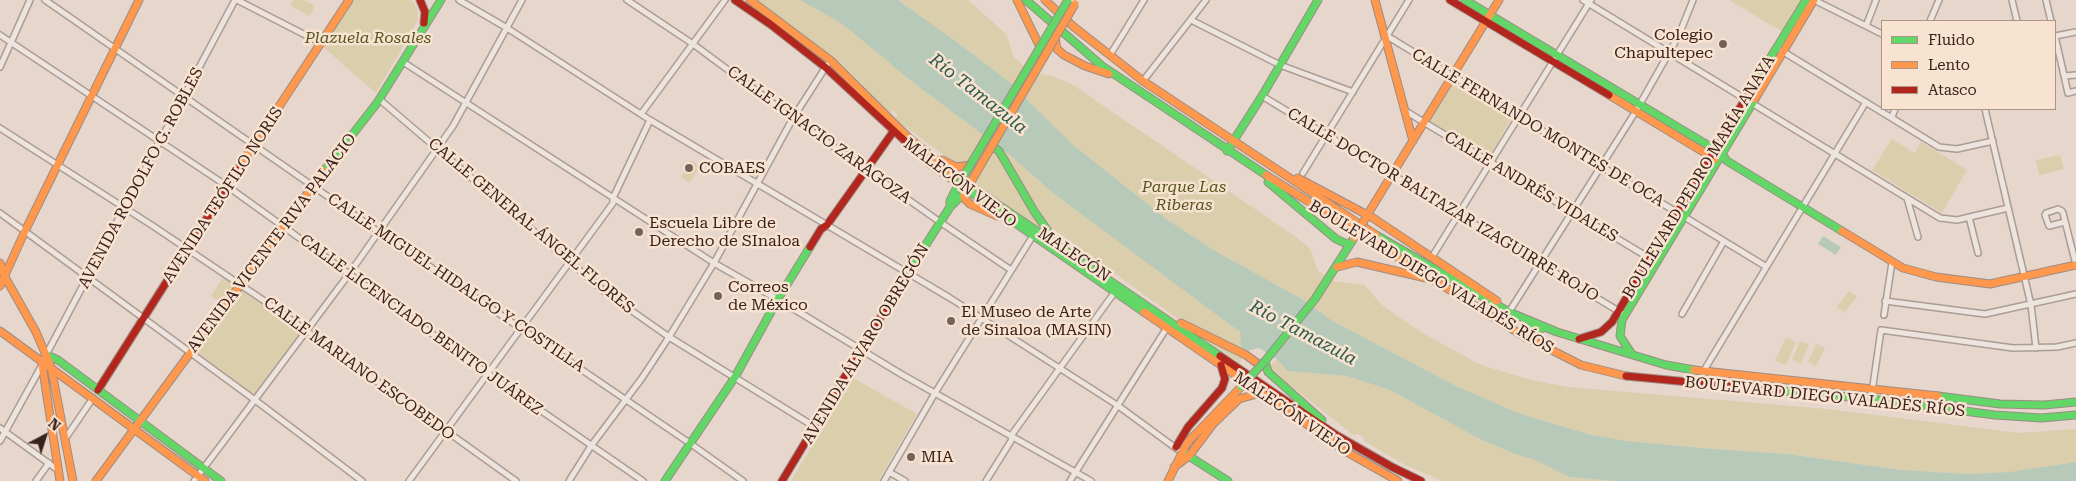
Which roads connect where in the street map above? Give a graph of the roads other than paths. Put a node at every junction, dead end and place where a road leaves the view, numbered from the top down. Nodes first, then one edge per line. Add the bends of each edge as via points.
1 (30, 0) edge
2 (45, 0) edge
3 (139, 0) edge
4 (236, 0) edge
5 (349, 0) edge
6 (441, 0) edge
7 (459, 0) edge
8 (522, 0) edge
9 (627, 0) edge
10 (725, 0) edge
11 (735, 0) edge
12 (750, 0) edge
13 (1017, 0) edge
14 (1026, 0) edge
15 (1045, 0) edge
16 (1144, 0) edge
17 (1206, 0) edge
18 (1318, 0) edge
19 (1375, 0) edge
20 (1409, 0) edge
21 (1450, 0) edge
22 (1465, 0) edge
23 (1499, 0) edge
24 (1583, 0) edge
25 (1692, 0) edge
26 (1806, 0) edge
27 (1814, 0) edge
28 (1876, 0) edge
29 (1939, 0) edge
30 (2012, 0) edge
31 (2046, 0) edge
32 (421, 1) edge
33 (1073, 1) edge
34 (1590, 2) edge
35 (1488, 18) junction
36 (1191, 20) junction
37 (1930, 20) edge
38 (2018, 20) edge
39 (2051, 20) edge
40 (1866, 26) junction
41 (507, 28) junction
42 (2076, 32) edge
43 (1881, 34) edge
44 (0, 35) edge
45 (419, 36) junction
46 (2056, 36) edge
47 (1386, 37) junction
48 (1055, 38) junction
49 (2056, 40) edge
50 (11, 43) junction
51 (321, 43) junction
52 (693, 44) junction
53 (1040, 47) junction
54 (115, 49) junction
55 (1780, 50) junction
56 (1670, 53) junction
57 (1110, 55) junction
58 (1554, 59) junction
59 (403, 62) junction
60 (828, 64) junction
61 (1280, 65) junction
62 (0, 67) edge
63 (2076, 75) edge
64 (1117, 76) junction
65 (1453, 76) junction
66 (2064, 76) junction
67 (1143, 81) junction
68 (2076, 91) edge
69 (1353, 92) junction
70 (184, 96) junction
71 (1262, 96) junction
72 (92, 98) junction
73 (379, 99) junction
74 (467, 102) junction
75 (1748, 102) junction
76 (1866, 102) junction
77 (1638, 108) junction
78 (1895, 110) edge
79 (1984, 110) edge
80 (1407, 112) junction
81 (642, 114) junction
82 (1520, 117) junction
83 (1892, 117) junction
84 (793, 118) junction
85 (650, 120) junction
86 (1425, 123) junction
87 (0, 128) edge
88 (893, 132) junction
89 (1326, 135) junction
90 (1234, 140) junction
91 (1413, 141) junction
92 (1993, 141) junction
93 (160, 142) junction
94 (255, 144) junction
95 (918, 146) junction
96 (992, 146) junction
97 (437, 148) junction
98 (1226, 151) junction
99 (1718, 151) junction
100 (1835, 153) junction
101 (1714, 158) junction
102 (1264, 160) junction
103 (1727, 161) junction
104 (1491, 162) junction
105 (59, 164) junction
106 (970, 165) junction
107 (1600, 166) junction
108 (867, 169) junction
109 (1303, 173) dead end
110 (1262, 174) junction
111 (1393, 175) junction
112 (758, 184) junction
113 (313, 185) junction
114 (227, 186) junction
115 (964, 193) junction
116 (613, 198) junction
117 (1908, 198) junction
118 (950, 207) junction
119 (124, 208) junction
120 (1801, 208) junction
121 (2008, 208) junction
122 (1572, 212) junction
123 (0, 213) edge
124 (1458, 214) junction
125 (1680, 214) junction
126 (1366, 217) junction
127 (1969, 217) junction
128 (940, 222) junction
129 (1011, 222) junction
130 (2065, 222) junction
131 (826, 225) junction
132 (283, 226) junction
133 (25, 231) junction
134 (379, 232) junction
135 (1035, 233) junction
136 (1918, 237) dead end
137 (1724, 241) junction
138 (1351, 242) junction
139 (1059, 245) junction
140 (188, 249) junction
141 (1978, 253) dead end
142 (1432, 257) junction
143 (1653, 260) junction
144 (1892, 262) junction
145 (0, 263) edge
146 (571, 263) junction
147 (714, 263) junction
148 (1541, 264) junction
149 (2076, 265) edge
150 (1765, 266) junction
151 (1336, 268) junction
152 (1012, 270) junction
153 (909, 273) junction
154 (349, 274) junction
155 (2, 275) edge
156 (87, 277) junction
157 (2024, 277) junction
158 (1432, 280) junction
159 (241, 285) junction
160 (0, 286) edge
161 (1114, 293) junction
162 (2076, 294) edge
163 (778, 299) junction
164 (1885, 301) junction
165 (2031, 305) junction
166 (1501, 308) junction
167 (1509, 312) junction
168 (1622, 313) junction
169 (1682, 314) dead end
170 (1161, 315) junction
171 (1884, 315) dead end
172 (983, 318) junction
173 (144, 319) junction
174 (522, 329) junction
175 (1166, 329) junction
176 (0, 331) edge
177 (306, 331) junction
178 (1556, 332) junction
179 (669, 337) junction
180 (1526, 338) junction
181 (1578, 339) junction
182 (2076, 343) edge
183 (2036, 348) junction
184 (860, 349) junction
185 (191, 353) junction
186 (1632, 354) junction
187 (44, 360) junction
188 (1263, 363) junction
189 (1666, 364) junction
190 (1221, 365) junction
191 (51, 367) junction
192 (1061, 368) junction
193 (1703, 372) junction
194 (488, 374) junction
195 (735, 377) junction
196 (1650, 378) junction
197 (1873, 388) junction
198 (98, 390) junction
199 (936, 393) junction
200 (1260, 393) junction
201 (93, 398) junction
202 (626, 399) junction
203 (1871, 399) junction
204 (255, 400) junction
205 (2076, 402) edge
206 (1117, 405) junction
207 (2076, 415) edge
208 (140, 422) junction
209 (815, 427) junction
210 (0, 428) edge
211 (135, 429) junction
212 (447, 431) junction
213 (5, 432) junction
214 (1333, 433) junction
215 (1011, 437) junction
216 (66, 439) junction
217 (0, 441) edge
218 (691, 444) junction
219 (591, 446) junction
220 (1179, 450) junction
221 (1189, 456) junction
222 (49, 462) junction
223 (1174, 466) junction
224 (204, 468) junction
225 (58, 470) junction
226 (889, 472) junction
227 (1075, 473) junction
228 (196, 478) edge
229 (36, 481) edge
230 (60, 481) edge
231 (73, 481) edge
232 (96, 481) edge
233 (205, 481) edge
234 (221, 481) edge
235 (362, 481) edge
236 (409, 481) edge
237 (516, 481) edge
238 (570, 481) edge
239 (644, 481) edge
240 (665, 481) edge
241 (743, 481) edge
242 (782, 481) edge
243 (884, 481) edge
244 (905, 481) edge
245 (986, 481) edge
246 (1070, 481) edge
247 (1091, 481) edge
248 (1168, 481) edge
249 (1228, 481) edge
250 (1398, 481) edge
251 (1421, 481) edge

1 - 50 street
2 - 54 street, CALLE MIGUEL HIDALGO Y COSTILLA
3 - 54 main road
4 - 51 street
4 - 70 street, AVENIDA RODOLFO G. ROBLES
5 - 51 main road, AVENIDA TEÓFILO NORIS
6 - 45 main road, AVENIDA VICENTE RIVA PALACIO
7 - 41 street
8 - 41 street
9 - 52 street, CALLE IGNACIO ZARAGOZA
10 - 52 street
11 - 60 main road, MALECÓN VIEJO
12 - 60 main road, MALECÓN via 795,32
13 - 53 main road
14 - 64 main road, BOULEVARD DIEGO VALADÉS RÍOS
15 - 57 main road, BOULEVARD DIEGO VALADÉS RÍOS
16 - 57 street
17 - 36 street
18 - 61 main road
19 - 47 main road
20 - 47 street
21 - 35 main road
22 - 35 main road
23 - 35 main road
24 - 34 street
25 - 56 street
26 - 55 main road, BOULEVARD PEDRO MARÍA ANAYA
27 - 40 street
27 - 55 main road, BOULEVARD PEDRO MARÍA ANAYA
28 - 40 street
29 - 37 street
30 - 38 street
31 - 39 street
32 - 45 main road via 426,18
33 - 48 main road, AVENIDA ÁLVARO OBREGÓN, bridge
33 - 53 main road, AVENIDA ÁLVARO OBREGÓN, bridge
34 - 56 street
34 - 58 street
35 - 58 main road
35 - 65 main road
36 - 61 street
36 - 67 street
40 - 43 street
41 - 74 street
41 - 81 street
42 - 46 street
44 - 50 street, CALLE LICENCIADO BENITO JUÁREZ
45 - 59 main road, AVENIDA VICENTE RIVA PALACIO
47 - 65 street, CALLE FERNANDO MONTES DE OCA
47 - 69 street
47 - 80 main road
48 - 64 main road via 1057,50 1064,56
48 - 96 main road, AVENIDA ÁLVARO OBREGÓN, bridge
49 - 66 street
50 - 62 street
50 - 72 street, CALLE LICENCIADO BENITO JUÁREZ
51 - 94 main road, AVENIDA TEÓFILO NORIS
52 - 81 street
52 - 84 street, CALLE IGNACIO ZARAGOZA
53 - 106 main road, AVENIDA ÁLVARO OBREGÓN, bridge
54 - 70 street, CALLE MIGUEL HIDALGO Y COSTILLA
54 - 72 main road
55 - 75 main road, BOULEVARD PEDRO MARÍA ANAYA
55 - 76 street
56 - 75 street
56 - 77 street
57 - 67 main road, BOULEVARD DIEGO VALADÉS RÍOS
58 - 77 main road
58 - 82 street
59 - 73 main road, AVENIDA VICENTE RIVA PALACIO
59 - 74 street
60 - 84 street
60 - 88 main road, MALECÓN VIEJO
60 - 95 main road, MALECÓN
61 - 69 street
61 - 71 main road
63 - 66 street
64 - 98 main road, BOULEVARD DIEGO VALADÉS RÍOS
65 - 82 street, CALLE FERNANDO MONTES DE OCA
65 - 86 main road
66 - 68 street via 2068,93
67 - 90 main road, BOULEVARD DIEGO VALADÉS RÍOS
69 - 89 street
70 - 93 street, AVENIDA RODOLFO G. ROBLES
70 - 94 street, CALLE MIGUEL HIDALGO Y COSTILLA
71 - 89 street, CALLE DOCTOR BALTAZAR IZAGUIRRE ROJO
71 - 90 main road
72 - 93 street, CALLE LICENCIADO BENITO JUÁREZ
72 - 105 main road
73 - 97 street, CALLE GENERAL ÁNGEL FLORES
73 - 113 main road, AVENIDA VICENTE RIVA PALACIO
74 - 97 street
74 - 116 street
75 - 99 main road, BOULEVARD PEDRO MARÍA ANAYA
75 - 100 street
76 - 83 street
76 - 100 street
77 - 99 main road
77 - 101 main road
77 - 107 street
78 - 83 street
79 - 92 street
80 - 86 street, CALLE ANDRÉS VIDALES
80 - 91 main road
81 - 85 street
82 - 104 street
82 - 107 street, CALLE FERNANDO MONTES DE OCA
83 - 92 street via 1939,147 1957,149
84 - 108 street, CALLE IGNACIO ZARAGOZA
84 - 112 street
85 - 112 street
85 - 116 street
86 - 91 main road
86 - 104 street, CALLE ANDRÉS VIDALES
87 - 105 street, CALLE MARIANO ESCOBEDO
88 - 108 main road
88 - 129 main road, MALECÓN VIEJO via 923,159
89 - 109 street
89 - 111 street, CALLE DOCTOR BALTAZAR IZAGUIRRE ROJO
90 - 98 main road
90 - 102 main road, BOULEVARD DIEGO VALADÉS RÍOS
91 - 111 main road
92 - 121 street
93 - 114 street, CALLE LICENCIADO BENITO JUÁREZ
93 - 119 street, AVENIDA RODOLFO G. ROBLES
94 - 113 street, CALLE MIGUEL HIDALGO Y COSTILLA
94 - 114 main road, AVENIDA TEÓFILO NORIS
95 - 106 main road via 956,167
95 - 135 main road, MALECÓN
96 - 115 main road, AVENIDA ÁLVARO OBREGÓN, bridge
96 - 139 main road via 999,151 1034,211
97 - 134 street
97 - 146 street, CALLE GENERAL ÁNGEL FLORES
98 - 110 main road, BOULEVARD DIEGO VALADÉS RÍOS
99 - 101 main road, BOULEVARD PEDRO MARÍA ANAYA
99 - 103 main road
100 - 117 street
100 - 120 street
101 - 103 main road
101 - 125 main road, BOULEVARD PEDRO MARÍA ANAYA
102 - 126 main road
102 - 166 main road, BOULEVARD DIEGO VALADÉS RÍOS via 1386,241
103 - 120 main road
104 - 122 street, CALLE ANDRÉS VIDALES
104 - 124 street
105 - 119 street, CALLE MARIANO ESCOBEDO
105 - 133 main road
106 - 118 main road, AVENIDA ÁLVARO OBREGÓN, bridge via 950,201
107 - 122 street
107 - 125 street, CALLE FERNANDO MONTES DE OCA
108 - 128 street, CALLE IGNACIO ZARAGOZA
108 - 131 main road
110 - 138 main road via 1336,239
110 - 158 main road, BOULEVARD DIEGO VALADÉS RÍOS
111 - 124 street, CALLE DOCTOR BALTAZAR IZAGUIRRE ROJO
111 - 126 main road
112 - 131 street
112 - 147 street
113 - 132 main road, AVENIDA VICENTE RIVA PALACIO
113 - 134 street, CALLE MIGUEL HIDALGO Y COSTILLA
114 - 132 street, CALLE LICENCIADO BENITO JUÁREZ
114 - 140 main road, AVENIDA TEÓFILO NORIS
115 - 118 main road, AVENIDA ÁLVARO OBREGÓN
115 - 129 main road via 970,204
116 - 146 street via 613,203
116 - 147 street
117 - 127 street via 1944,219
117 - 136 street
118 - 128 main road, AVENIDA ÁLVARO OBREGÓN
119 - 140 street, CALLE MARIANO ESCOBEDO
119 - 156 street, AVENIDA RODOLFO G. ROBLES
120 - 144 main road
120 - 150 street
121 - 127 street
121 - 157 street
122 - 143 street, CALLE ANDRÉS VIDALES
122 - 148 street
123 - 133 street
124 - 142 street
124 - 148 street, CALLE DOCTOR BALTAZAR IZAGUIRRE ROJO
125 - 137 street, CALLE FERNANDO MONTES DE OCA
125 - 143 main road, BOULEVARD PEDRO MARÍA ANAYA
126 - 138 main road, bridge
126 - 142 main road
127 - 141 street
128 - 152 street, CALLE IGNACIO ZARAGOZA
128 - 153 main road, AVENIDA ÁLVARO OBREGÓN
129 - 135 main road, MALECÓN VIEJO
130 - 130 street via 2060,209 2046,213 2050,226
130 - 149 street
131 - 153 street
131 - 163 main road
132 - 154 street, CALLE LICENCIADO BENITO JUÁREZ
132 - 159 main road, AVENIDA VICENTE RIVA PALACIO
133 - 155 main road
133 - 156 street
134 - 154 street
134 - 174 street, CALLE MIGUEL HIDALGO Y COSTILLA
135 - 139 main road, MALECÓN
135 - 152 street
135 - 161 main road, MALECÓN VIEJO
137 - 150 street, CALLE FERNANDO MONTES DE OCA
137 - 169 street
138 - 151 main road
139 - 170 main road, MALECÓN
140 - 159 street, CALLE MARIANO ESCOBEDO
140 - 173 main road, AVENIDA TEÓFILO NORIS
142 - 166 main road via 1493,298
143 - 168 main road, BOULEVARD PEDRO MARÍA ANAYA
144 - 157 main road via 1913,272 1980,284
144 - 164 street
145 - 155 main road
146 - 174 street
146 - 179 street, CALLE GENERAL ÁNGEL FLORES
147 - 163 street
147 - 179 street
148 - 167 street
148 - 168 street, CALLE DOCTOR BALTAZAR IZAGUIRRE ROJO
149 - 157 main road
150 - 193 street
151 - 158 main road via 1357,262
151 - 188 main road
152 - 172 street
153 - 172 street
153 - 184 main road, AVENIDA ÁLVARO OBREGÓN
154 - 177 street
154 - 194 street, CALLE LICENCIADO BENITO JUÁREZ
155 - 160 main road
155 - 187 main road via 24,308
156 - 173 street
156 - 187 street, AVENIDA RODOLFO G. ROBLES
157 - 165 street
158 - 180 main road, BOULEVARD DIEGO VALADÉS RÍOS
159 - 177 street, CALLE MARIANO ESCOBEDO
159 - 185 main road, AVENIDA VICENTE RIVA PALACIO
161 - 175 main road, MALECÓN VIEJO
161 - 192 street
162 - 165 street
163 - 184 street
163 - 195 main road
164 - 165 street via 1984,314
164 - 171 street
165 - 183 street
166 - 167 main road, BOULEVARD DIEGO VALADÉS RÍOS
167 - 178 main road, BOULEVARD DIEGO VALADÉS RÍOS
168 - 181 main road, BOULEVARD PEDRO MARÍA ANAYA via 1604,330
168 - 186 main road, BOULEVARD PEDRO MARÍA ANAYA via 1620,336
170 - 188 main road
170 - 214 main road, MALECÓN
172 - 192 street
172 - 199 street
173 - 185 street
173 - 198 main road, AVENIDA TEÓFILO NORIS
174 - 194 street
174 - 202 street, CALLE MIGUEL HIDALGO Y COSTILLA
175 - 190 main road, MALECÓN VIEJO
175 - 206 street
176 - 187 main road
177 - 204 street
177 - 212 street, CALLE MARIANO ESCOBEDO
178 - 180 main road via 1532,328
178 - 181 main road, BOULEVARD DIEGO VALADÉS RÍOS
179 - 195 street, CALLE GENERAL ÁNGEL FLORES
179 - 202 street
180 - 196 main road, BOULEVARD DIEGO VALADÉS RÍOS via 1581,365
181 - 186 main road, BOULEVARD DIEGO VALADÉS RÍOS
182 - 183 street
183 - 197 street via 2013,348 1881,330
184 - 199 street
184 - 209 main road, AVENIDA ÁLVARO OBREGÓN
185 - 204 street
185 - 208 main road, AVENIDA VICENTE RIVA PALACIO
186 - 189 main road, BOULEVARD DIEGO VALADÉS RÍOS
187 - 191 main road
187 - 198 main road via 58,360
187 - 213 street, AVENIDA RODOLFO G. ROBLES
187 - 225 main road
188 - 214 main road via 1268,372 1323,420
188 - 220 main road, bridge
189 - 193 main road, BOULEVARD DIEGO VALADÉS RÍOS
189 - 196 main road via 1668,370 1665,375
190 - 200 main road, MALECÓN VIEJO
190 - 220 main road via 1225,379 1222,388 1193,420
191 - 201 main road
191 - 216 main road
192 - 206 street
192 - 215 street
193 - 197 main road, BOULEVARD DIEGO VALADÉS RÍOS
194 - 212 street
194 - 219 street, CALLE LICENCIADO BENITO JUÁREZ
195 - 209 street, CALLE GENERAL ÁNGEL FLORES
195 - 218 main road
196 - 203 main road, BOULEVARD DIEGO VALADÉS RÍOS
197 - 203 street
197 - 205 main road, BOULEVARD DIEGO VALADÉS RÍOS via 2021,406
198 - 208 main road
199 - 215 street
199 - 226 street
200 - 221 main road via 1236,401 1200,439
200 - 250 main road, MALECÓN VIEJO via 1347,452
201 - 211 main road
201 - 216 street
202 - 218 street, CALLE MIGUEL HIDALGO Y COSTILLA
202 - 219 street
203 - 207 main road, BOULEVARD DIEGO VALADÉS RÍOS via 2023,418
204 - 224 street
204 - 235 street
206 - 220 street
206 - 227 street
208 - 211 main road, AVENIDA VICENTE RIVA PALACIO
208 - 224 main road
209 - 242 main road, AVENIDA ÁLVARO OBREGÓN
210 - 213 street
211 - 228 main road
211 - 232 main road, AVENIDA VICENTE RIVA PALACIO
212 - 236 street
212 - 237 street, CALLE MARIANO ESCOBEDO
213 - 217 street, AVENIDA RODOLFO G. ROBLES
213 - 222 street
214 - 251 main road, MALECÓN
215 - 227 street
215 - 245 street
216 - 231 main road
218 - 240 main road
218 - 241 street, CALLE MIGUEL HIDALGO Y COSTILLA
219 - 238 street
219 - 239 street, CALLE LICENCIADO BENITO JUÁREZ
220 - 221 main road
220 - 223 main road
221 - 223 main road
221 - 249 main road
222 - 225 street
222 - 229 street
223 - 248 main road
224 - 228 street
224 - 234 main road
225 - 230 main road
226 - 243 street
226 - 244 street
227 - 246 street
227 - 247 street
228 - 233 main road

